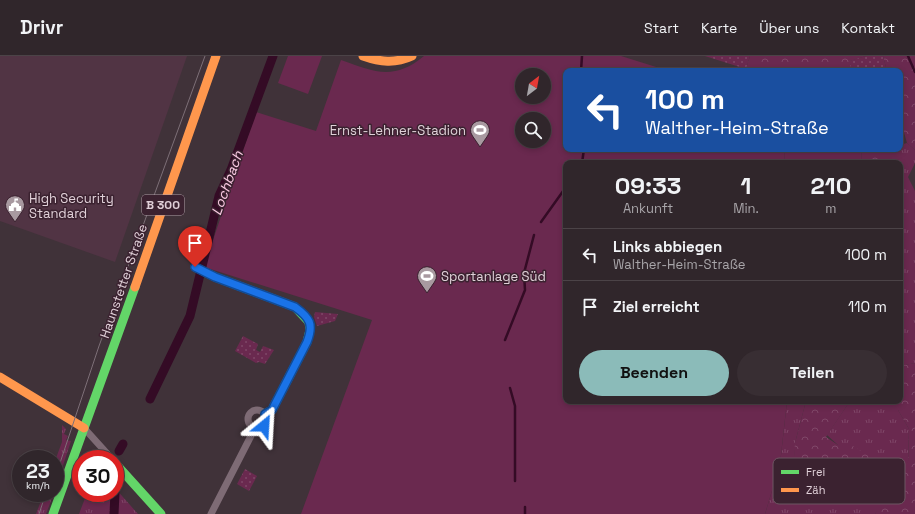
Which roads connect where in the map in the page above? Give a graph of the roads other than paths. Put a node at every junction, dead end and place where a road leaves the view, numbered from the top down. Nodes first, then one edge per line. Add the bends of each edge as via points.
1 (216, 56) edge
2 (363, 56) edge
3 (412, 56) edge
4 (198, 269) dead end
5 (0, 377) edge
6 (265, 414) junction
7 (84, 428) junction
8 (255, 428) junction
9 (104, 450) edge
10 (124, 473) edge
11 (53, 514) edge
12 (161, 514) edge
13 (211, 514) edge

1 - 7 main road, Haunstetter Straße / B 300
2 - 3 main road via 393,63
4 - 6 main road via 295,307 305,314 310,323 307,342 272,410
5 - 7 main road
6 - 8 street via 265,424 261,428
6 - 8 street via 258,410 250,413 248,422
7 - 9 street
7 - 11 main road, Haunstetter Straße / B 300
8 - 13 street
10 - 12 main road

